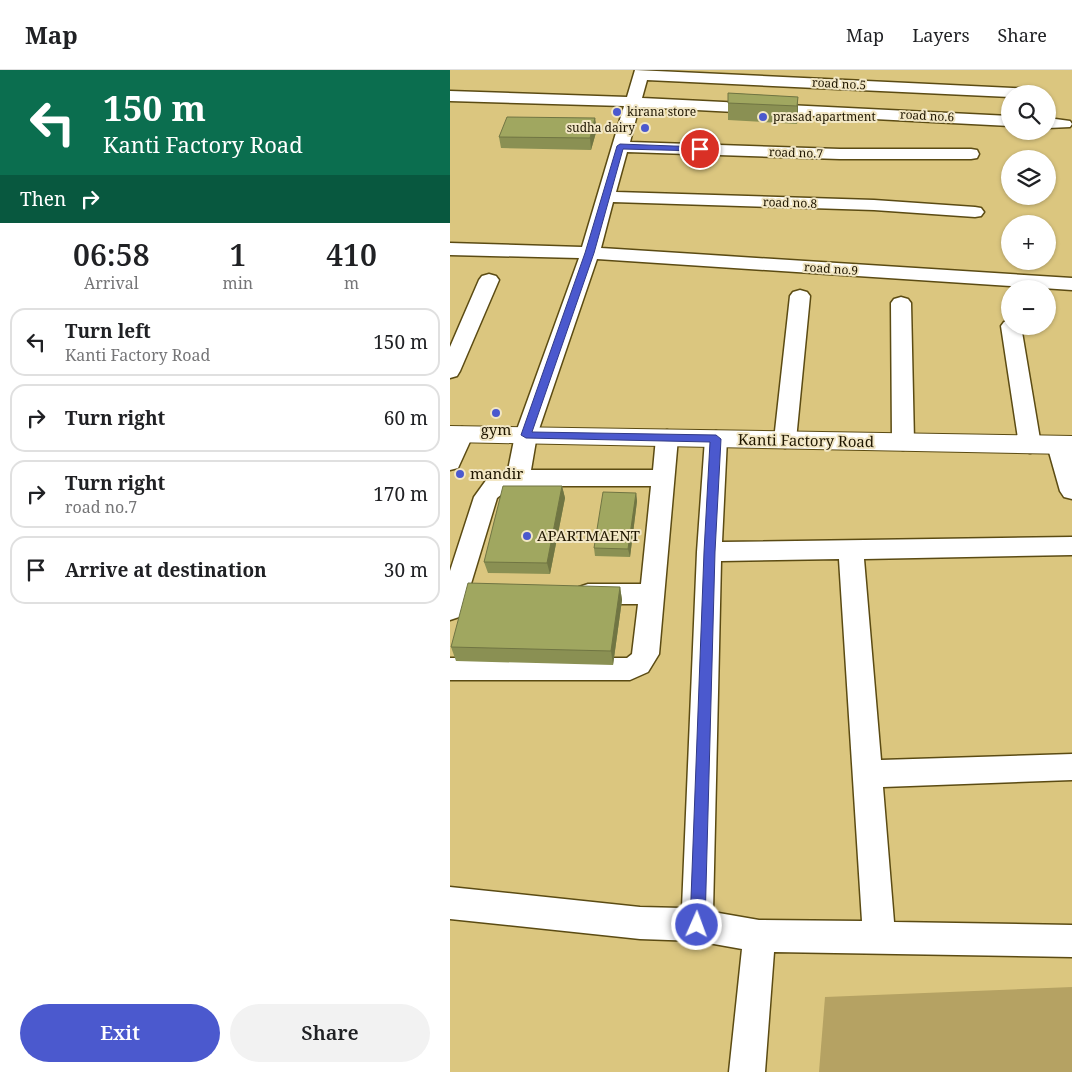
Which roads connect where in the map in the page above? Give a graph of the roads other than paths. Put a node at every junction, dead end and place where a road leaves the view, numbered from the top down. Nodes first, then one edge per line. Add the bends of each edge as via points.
1 (642, 72) edge
2 (1001, 92) edge
3 (450, 96) edge
4 (633, 102) junction
5 (1001, 121) edge
6 (1056, 124) edge
7 (1064, 124) dead end
8 (620, 146) junction
9 (971, 154) dead end
10 (606, 197) junction
11 (975, 212) dead end
12 (450, 249) edge
13 (590, 253) junction
14 (489, 280) dead end
15 (1072, 284) edge
16 (800, 296) dead end
17 (901, 302) dead end
18 (1012, 335) edge
19 (450, 371) edge
20 (456, 435) edge
21 (526, 435) junction
22 (667, 438) junction
23 (716, 439) junction
24 (785, 440) junction
25 (903, 442) junction
26 (1030, 445) junction
27 (1065, 445) edge
28 (450, 462) edge
29 (518, 478) junction
30 (664, 478) junction
31 (1072, 492) edge
32 (1072, 546) edge
33 (851, 550) junction
34 (709, 552) junction
35 (564, 594) edge
36 (653, 594) junction
37 (460, 598) edge
38 (450, 669) edge
39 (1072, 767) edge
40 (867, 774) junction
41 (450, 903) edge
42 (697, 925) junction
43 (759, 936) junction
44 (879, 938) junction
45 (1072, 941) edge
46 (747, 1072) edge

1 - 2 street, road no.5
1 - 4 street
3 - 4 street, road no.6
4 - 5 street, road no.6
4 - 8 street
6 - 7 street
8 - 9 street, road no.7 via 840,154
8 - 10 street
10 - 11 street, road no.8 via 874,205
10 - 13 street
12 - 13 street, road no.9
13 - 15 street, road no.9
13 - 21 street
14 - 19 street
16 - 24 street
17 - 25 street
18 - 26 street
20 - 21 street, Kanti Factory Road
20 - 28 street
21 - 22 street, Kanti Factory Road
21 - 29 street
22 - 23 street, Kanti Factory Road
22 - 30 street
23 - 24 street, Kanti Factory Road
23 - 34 street
24 - 25 street, Kanti Factory Road
25 - 26 street, Kanti Factory Road
26 - 27 street, Kanti Factory Road
27 - 31 street
29 - 30 street
29 - 37 street via 500,481 486,497
30 - 36 street
32 - 33 street
33 - 34 street
33 - 40 street
34 - 42 street
35 - 36 street
36 - 38 street via 644,660 630,669
39 - 40 street
40 - 44 street
41 - 42 street via 640,923
42 - 43 street
43 - 44 street
43 - 46 street
44 - 45 street

